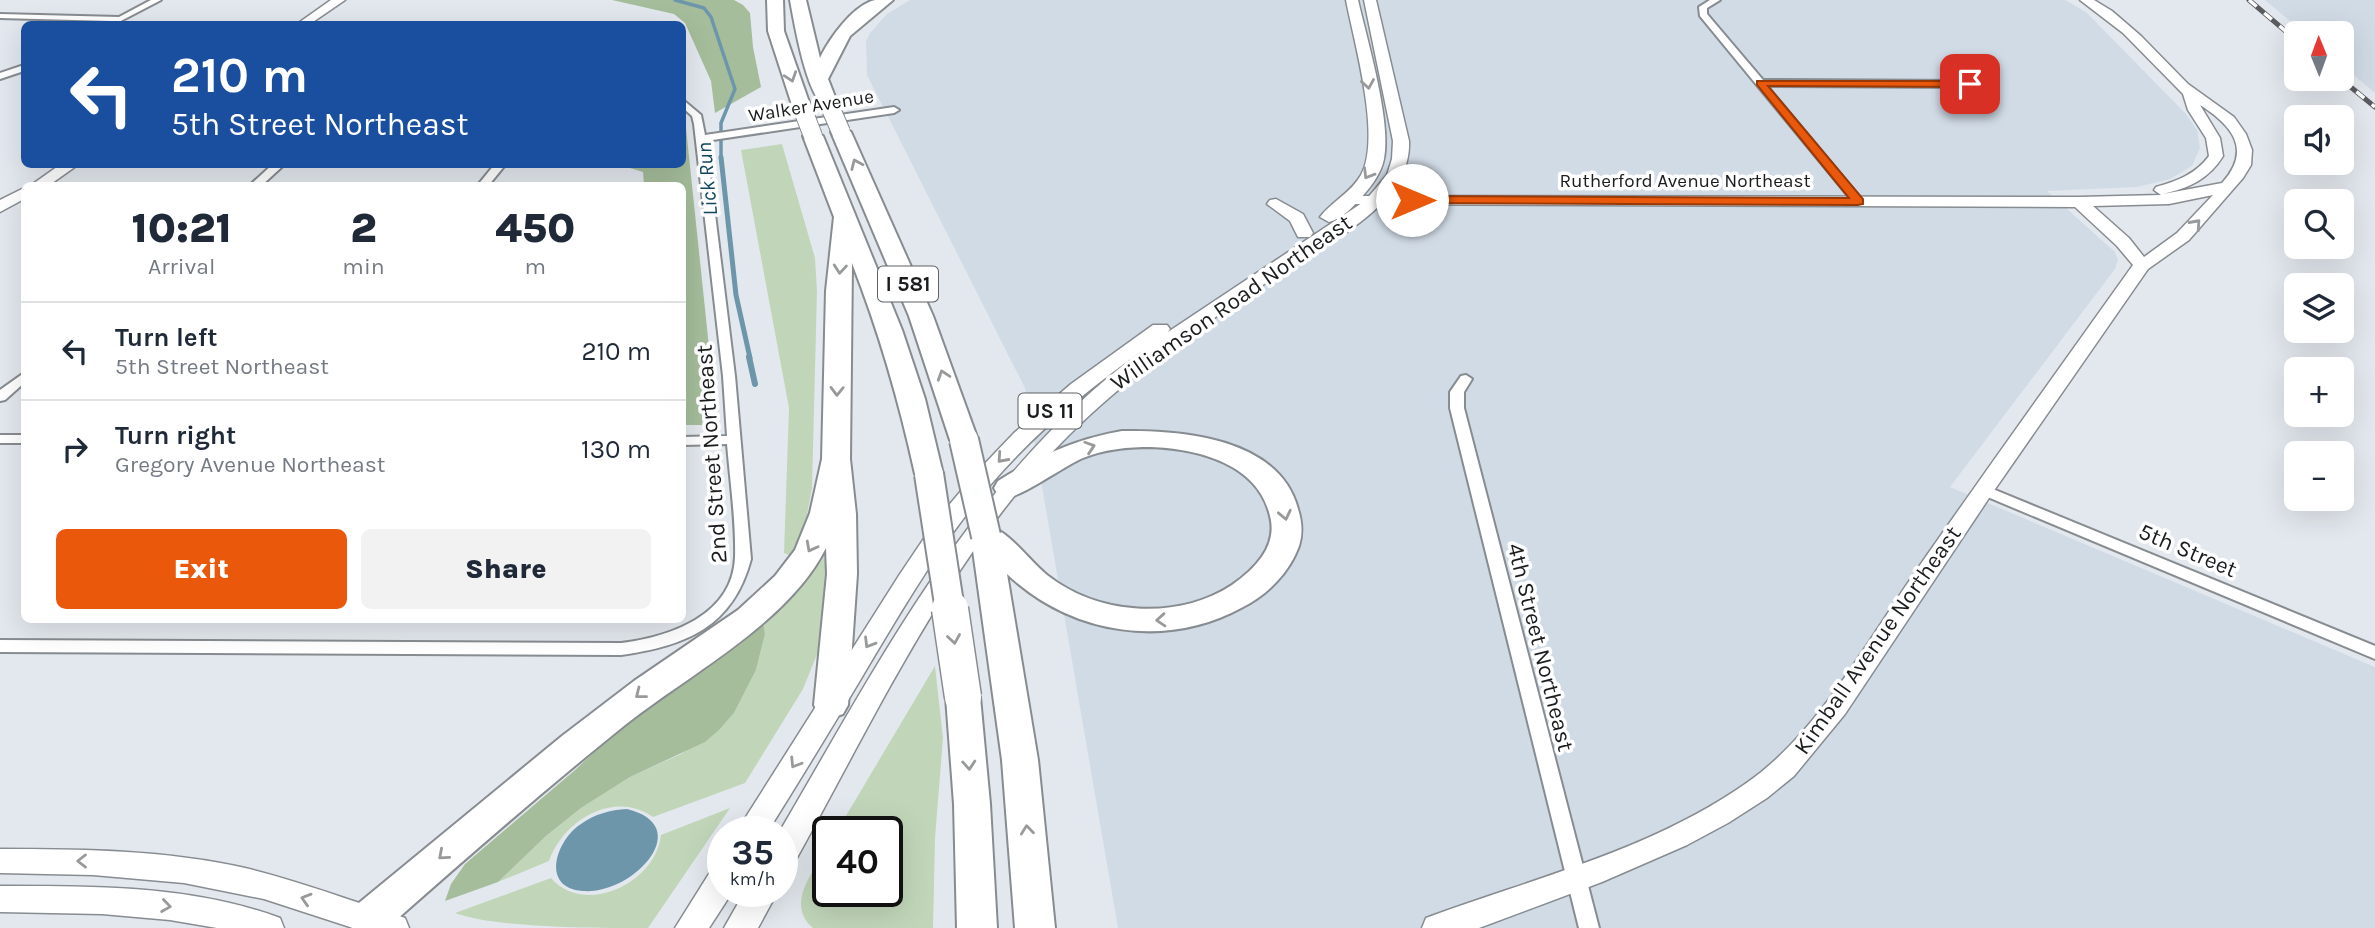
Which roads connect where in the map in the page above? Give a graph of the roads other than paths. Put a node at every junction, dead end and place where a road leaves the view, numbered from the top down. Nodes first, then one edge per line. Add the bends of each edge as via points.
1 (157, 0) edge
2 (339, 0) edge
3 (775, 0) edge
4 (798, 0) edge
5 (885, 0) edge
6 (1352, 0) edge
7 (1370, 0) edge
8 (1716, 0) edge
9 (2085, 0) edge
10 (757, 6) dead end
11 (0, 16) edge
12 (120, 19) junction
13 (116, 21) edge
14 (308, 21) edge
15 (776, 30) junction
16 (21, 71) edge
17 (0, 74) edge
18 (819, 79) junction
19 (1760, 83) junction
20 (1970, 84) dead end
21 (2190, 93) junction
22 (686, 106) edge
23 (894, 110) dead end
24 (701, 139) junction
25 (66, 168) edge
26 (275, 168) edge
27 (498, 168) edge
28 (43, 182) edge
29 (259, 182) edge
30 (485, 182) edge
31 (2227, 187) junction
32 (21, 195) edge
33 (1350, 199) junction
34 (1375, 200) junction
35 (2131, 200) junction
36 (1858, 201) junction
37 (2079, 202) junction
38 (1276, 204) dead end
39 (0, 207) edge
40 (845, 216) junction
41 (1304, 233) junction
42 (2142, 265) junction
43 (1466, 379) dead end
44 (21, 380) edge
45 (0, 397) edge
46 (0, 439) edge
47 (21, 439) edge
48 (734, 440) junction
49 (686, 441) edge
50 (836, 459) junction
51 (1008, 488) junction
52 (1983, 490) junction
53 (986, 536) junction
54 (0, 646) edge
55 (2375, 653) edge
56 (831, 705) junction
57 (761, 816) edge
58 (798, 828) edge
59 (0, 861) edge
60 (1577, 879) junction
61 (0, 899) edge
62 (707, 904) edge
63 (752, 907) edge
64 (976, 912) edge
65 (1034, 913) edge
66 (368, 926) edge
67 (269, 928) edge
68 (691, 928) edge
69 (740, 928) edge
70 (1437, 928) edge
71 (1588, 928) edge

1 - 12 street
2 - 14 main road
3 - 15 highway, I 581
4 - 18 highway, I 581
5 - 18 highway via 842,33
6 -> 33 main road, Williamson Road Northeast / US 11 via 1378,146 1374,166
7 - 34 main road, Williamson Road Northeast / US 11 via 1402,149 1390,185
8 - 19 street via 1703,7 1703,14
9 - 21 main road, Kimball Avenue Northeast via 2119,21
10 - 15 highway via 764,22
11 - 12 street
12 - 13 street
15 -> 40 highway, I 581, bridge
16 - 17 street
53 -> 18 highway, I 581, bridge via 964,440 921,316
19 - 20 street
19 - 36 street
21 - 31 main road, Kimball Avenue Northeast via 2216,107 2243,143 2245,164
21 - 35 main road, Kimball Avenue Northeast via 2191,106 2214,136 2217,146 2212,164 2185,183
22 - 24 street, 2nd Street Northeast via 696,115
23 - 24 street, Walker Avenue
24 - 48 street, 2nd Street Northeast
25 - 28 main road
26 - 29 street
27 - 30 street
31 - 35 main road, Rutherford Avenue Northeast via 2169,200
42 -> 31 main road, Kimball Avenue Northeast via 2180,242
32 - 39 main road
33 - 34 main road, Rutherford Avenue Northeast
33 - 41 main road, Williamson Road Northeast / US 11
34 - 36 main road, Rutherford Avenue Northeast
34 - 51 main road, Williamson Road Northeast / US 11 via 1140,361 1068,423
35 - 37 main road, Rutherford Avenue Northeast
36 - 37 main road, Rutherford Avenue Northeast
37 - 42 main road
38 - 41 main road via 1297,218
40 -> 50 highway via 838,291
40 -> 64 highway, I 581, bridge via 890,330 929,474 964,697
41 -> 56 main road, Williamson Road Northeast / US 11 via 1117,357 1037,423 994,467 926,554
42 - 52 main road, Kimball Avenue Northeast
43 - 60 street, 4th Street Northeast via 1457,391 1457,408
44 - 45 street
46 - 47 street
48 - 49 street
48 - 54 street, 2nd Street Northeast via 741,573 720,611 689,632 646,647
50 - 56 highway via 842,574
50 -> 66 highway via 827,509 812,547 762,607 608,719 495,811
51 -> 53 highway via 1057,460 1098,444 1174,439 1237,458 1267,481 1284,508 1285,543 1268,573 1248,591 1202,613 1153,620 1104,616 1061,600 1030,579
51 - 58 main road, Williamson Road Northeast / US 11 via 913,629
52 - 55 street, 5th Street
52 - 60 main road, Kimball Avenue Northeast via 1836,707 1779,774 1700,827
65 -> 53 highway, I 581 via 1020,760
56 -> 57 main road, Williamson Road Northeast / US 11
66 -> 59 main road via 249,882 185,870 96,862
60 - 70 main road, Kimball Avenue Northeast
60 - 71 street, 4th Street Northeast
61 -> 67 main road via 161,905
62 - 68 main road
63 - 69 main road

